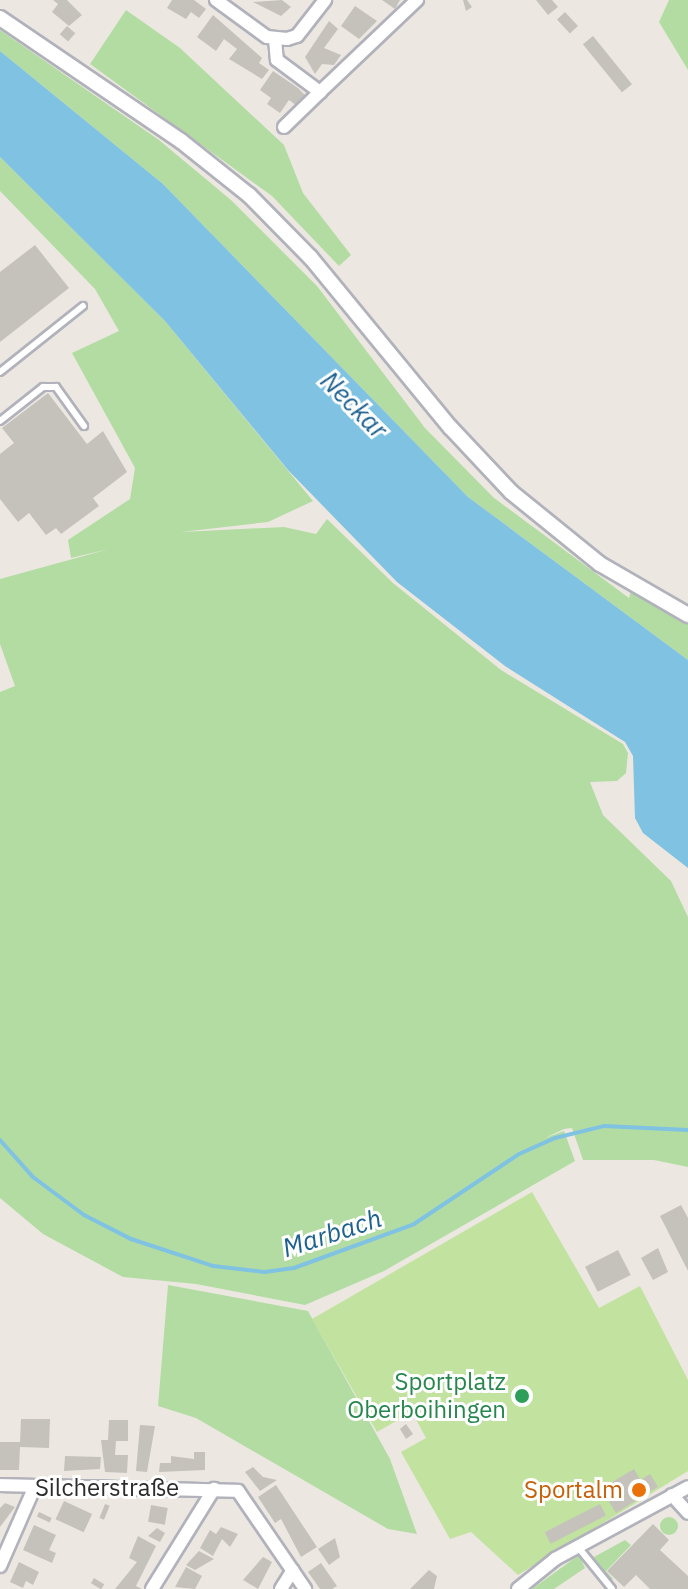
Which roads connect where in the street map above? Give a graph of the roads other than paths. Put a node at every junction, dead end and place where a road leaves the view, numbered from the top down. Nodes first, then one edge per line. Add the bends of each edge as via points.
1 (216, 0) edge
2 (325, 0) edge
3 (417, 0) edge
4 (0, 18) edge
5 (275, 39) junction
6 (320, 92) junction
7 (284, 127) dead end
8 (83, 306) dead end
9 (0, 372) edge
10 (0, 421) edge
11 (84, 426) dead end
12 (688, 615) edge
13 (0, 1485) edge
14 (688, 1487) edge
15 (34, 1488) junction
16 (214, 1489) junction
17 (672, 1495) junction
18 (688, 1513) edge
19 (578, 1547) junction
20 (0, 1566) edge
21 (293, 1570) junction
22 (152, 1589) edge
23 (281, 1589) edge
24 (305, 1589) edge
25 (518, 1589) edge
26 (612, 1589) edge

1 - 5 street
2 - 5 street via 297,36
3 - 6 street
4 - 12 street via 209,162 311,258 450,427 511,492 600,564
5 - 6 street via 277,60
6 - 7 street
8 - 9 lane
10 - 11 lane via 43,387 56,387
13 - 15 street, Silcherstraße
14 - 17 street
15 - 16 street, Silcherstraße
15 - 20 street
16 - 21 street, Silcherstraße via 238,1491 248,1499
16 - 22 street
17 - 18 street
17 - 19 street
19 - 25 street
19 - 26 lane
21 - 23 street
21 - 24 street, Silcherstraße

